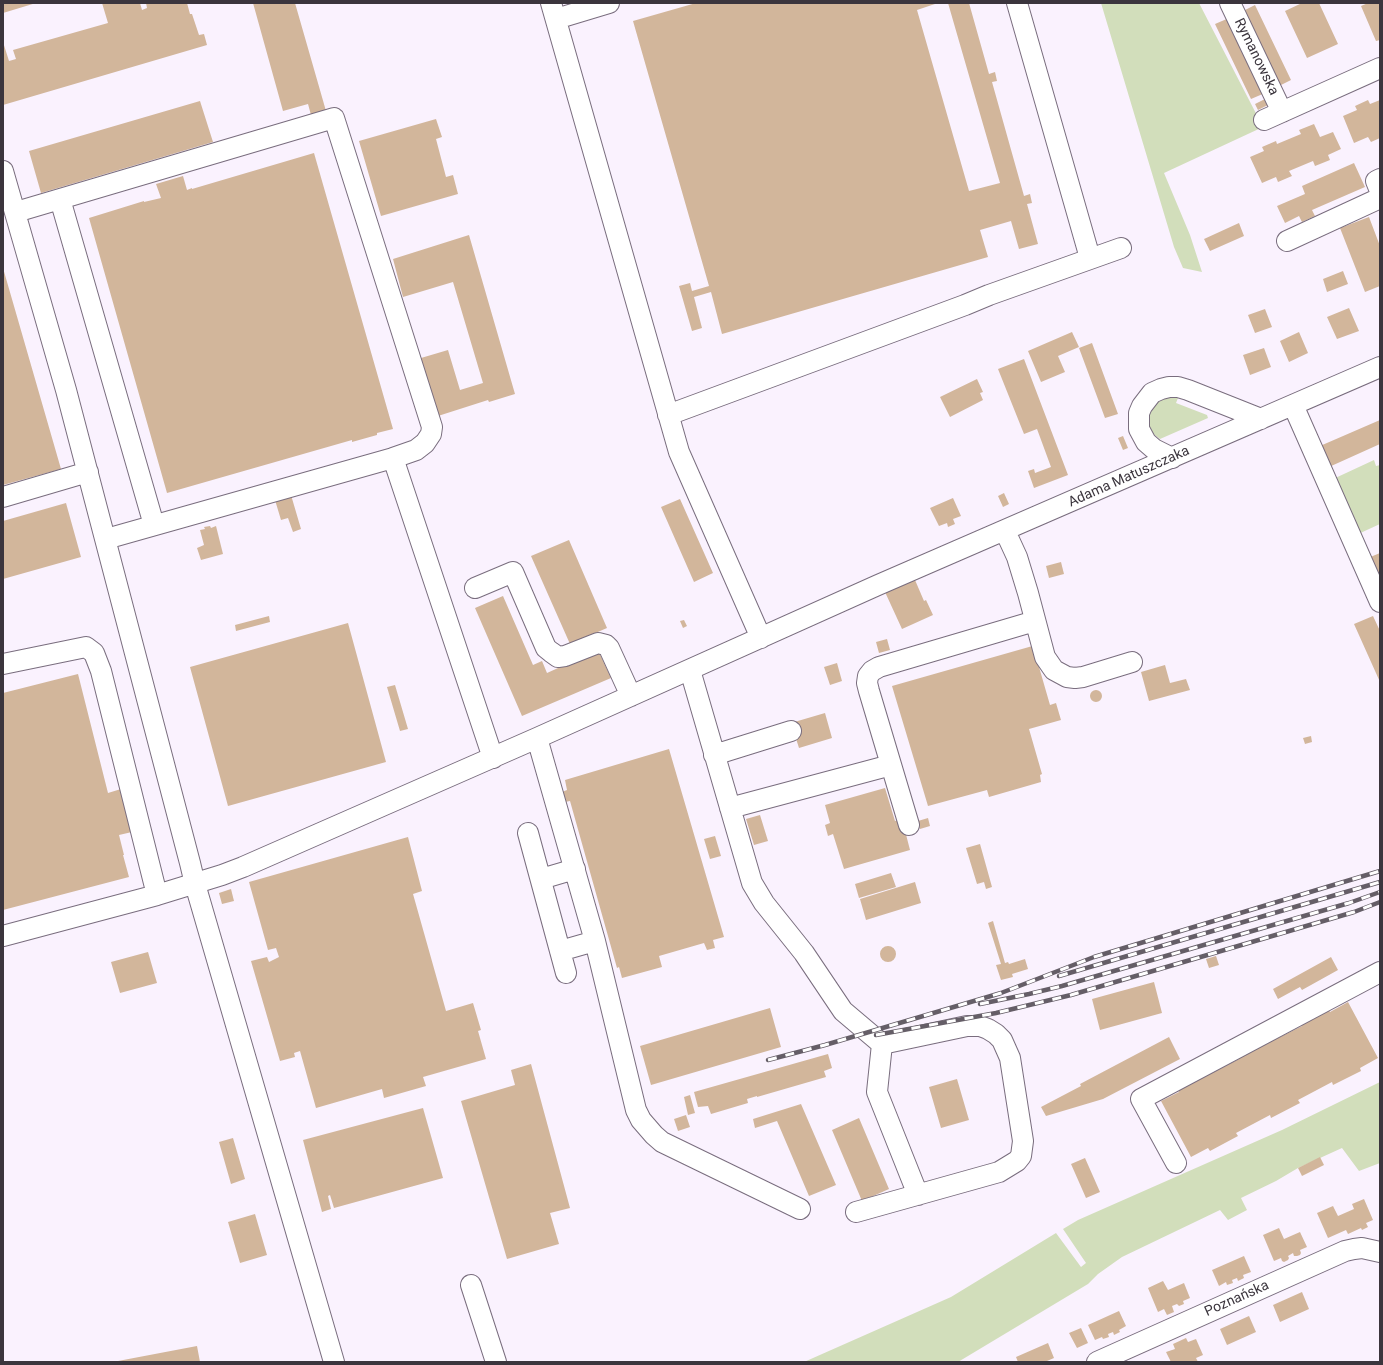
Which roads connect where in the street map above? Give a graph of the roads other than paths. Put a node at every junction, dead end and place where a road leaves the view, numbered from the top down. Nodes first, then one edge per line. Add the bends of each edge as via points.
1 (609, 3) edge
2 (1017, 3) edge
3 (1230, 3) edge
4 (554, 11) edge
5 (1380, 68) edge
6 (1282, 112) junction
7 (1264, 120) dead end
8 (3, 171) edge
9 (1380, 179) edge
10 (1380, 191) edge
11 (1380, 198) edge
12 (60, 199) junction
13 (12, 216) edge
14 (1286, 242) dead end
15 (1121, 248) dead end
16 (1090, 258) junction
17 (1380, 367) edge
18 (1293, 405) junction
19 (668, 415) junction
20 (1261, 419) junction
21 (393, 458) junction
22 (1172, 458) junction
23 (88, 472) junction
24 (3, 497) edge
25 (154, 525) junction
26 (1005, 531) junction
27 (106, 538) junction
28 (475, 588) dead end
29 (1380, 602) edge
30 (1035, 621) junction
31 (760, 638) junction
32 (1132, 662) dead end
33 (3, 664) edge
34 (690, 670) junction
35 (631, 696) junction
36 (791, 731) dead end
37 (537, 738) junction
38 (714, 755) junction
39 (493, 758) junction
40 (891, 765) junction
41 (730, 808) junction
42 (910, 825) dead end
43 (528, 833) dead end
44 (575, 869) junction
45 (540, 879) junction
46 (195, 884) junction
47 (157, 895) junction
48 (3, 936) edge
49 (595, 941) junction
50 (560, 951) junction
51 (1380, 972) edge
52 (566, 973) dead end
53 (882, 1044) junction
54 (1176, 1163) dead end
55 (918, 1195) junction
56 (800, 1209) dead end
57 (856, 1212) dead end
58 (1380, 1252) edge
59 (471, 1286) dead end
60 (334, 1362) edge
61 (496, 1362) edge
62 (1097, 1362) edge

1 - 4 street
2 - 16 street
3 - 6 street, Rymanowska
4 - 19 street
5 - 6 street, Rymanowska
6 - 7 street, Rymanowska
8 - 13 street
9 - 10 street via 1376,181
11 - 14 street
12 - 13 street
12 - 21 street via 334,118 432,427 426,443 416,450
12 - 25 street
13 - 23 street
15 - 16 street
16 - 19 street
17 - 18 street, Adama Matuszczaka
18 - 20 street, Adama Matuszczaka
18 - 29 street
19 - 31 street via 679,452
20 - 22 street, Adama Matuszczaka
20 - 22 street via 1178,387 1161,389 1152,393 1142,406 1139,413 1139,429 1146,442
21 - 25 street
21 - 39 street
22 - 26 street, Adama Matuszczaka
23 - 24 street
23 - 27 street
25 - 27 street
26 - 30 street via 1017,557
26 - 31 street, Adama Matuszczaka
27 - 46 street
28 - 35 street via 513,572 546,648 558,657 598,643 606,645
30 - 32 street via 1045,658 1060,674 1075,678 1083,677
30 - 40 street via 872,671 867,684
31 - 34 street, Adama Matuszczaka
33 - 47 street via 86,647 94,653 101,671
34 - 35 street, Adama Matuszczaka
34 - 38 street
35 - 37 street, Adama Matuszczaka
36 - 38 street
37 - 39 street, Adama Matuszczaka
37 - 44 street
38 - 41 street
39 - 46 street, Adama Matuszczaka via 243,867
40 - 41 street
40 - 42 street
41 - 53 street via 757,893 804,953 843,1011
43 - 45 street
44 - 45 street
44 - 49 street
45 - 50 street
46 - 47 street, Adama Matuszczaka
46 - 60 street
47 - 48 street, Adama Matuszczaka
49 - 50 street
49 - 56 street via 636,1110 642,1120 662,1142
50 - 52 street
51 - 54 street via 1141,1099
53 - 55 street via 877,1092
53 - 55 street via 967,1026 980,1026 1002,1040 1010,1058 1023,1142 1021,1156 1017,1162 999,1172
55 - 57 street
58 - 62 street, Poznańska via 1362,1248 1345,1251
59 - 61 street

